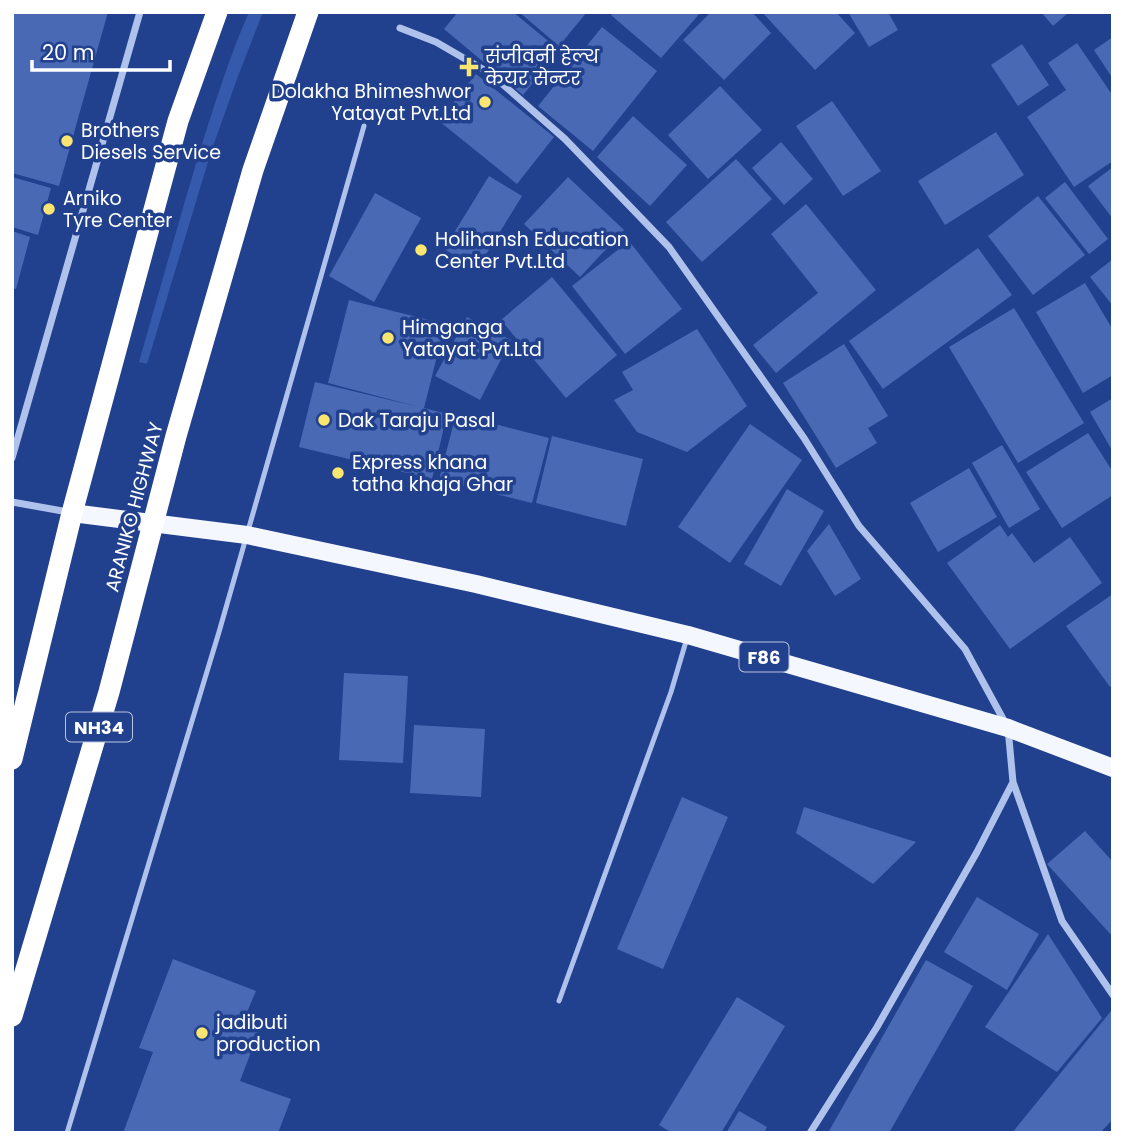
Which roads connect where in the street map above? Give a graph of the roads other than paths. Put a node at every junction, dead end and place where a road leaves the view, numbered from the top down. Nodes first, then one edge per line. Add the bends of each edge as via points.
1 (140, 12) edge
2 (217, 12) edge
3 (307, 12) edge
4 (400, 28) dead end
5 (364, 126) dead end
6 (12, 458) edge
7 (12, 502) edge
8 (72, 513) junction
9 (154, 523) junction
10 (247, 535) junction
11 (688, 635) junction
12 (1008, 728) junction
13 (12, 759) edge
14 (1113, 768) edge
15 (1013, 782) junction
16 (1113, 995) edge
17 (559, 1002) dead end
18 (12, 1016) edge
19 (66, 1133) edge
20 (810, 1133) edge

1 - 6 street
2 - 8 highway via 178,121
3 - 9 highway, ARANIKO HIGHWAY / NH34 via 253,170
4 - 12 street via 436,42 491,74 565,139 669,247 804,438 859,526 965,649
5 - 10 lane
7 - 8 street
8 - 9 main road
8 - 13 highway
9 - 10 main road
9 - 18 highway, ARANIKO HIGHWAY / NH34 via 109,692
10 - 11 main road, F86
10 - 19 lane
11 - 12 main road, F86
11 - 17 lane
12 - 14 main road, F86
12 - 15 street
15 - 16 street via 1062,921
15 - 20 street via 877,1027

